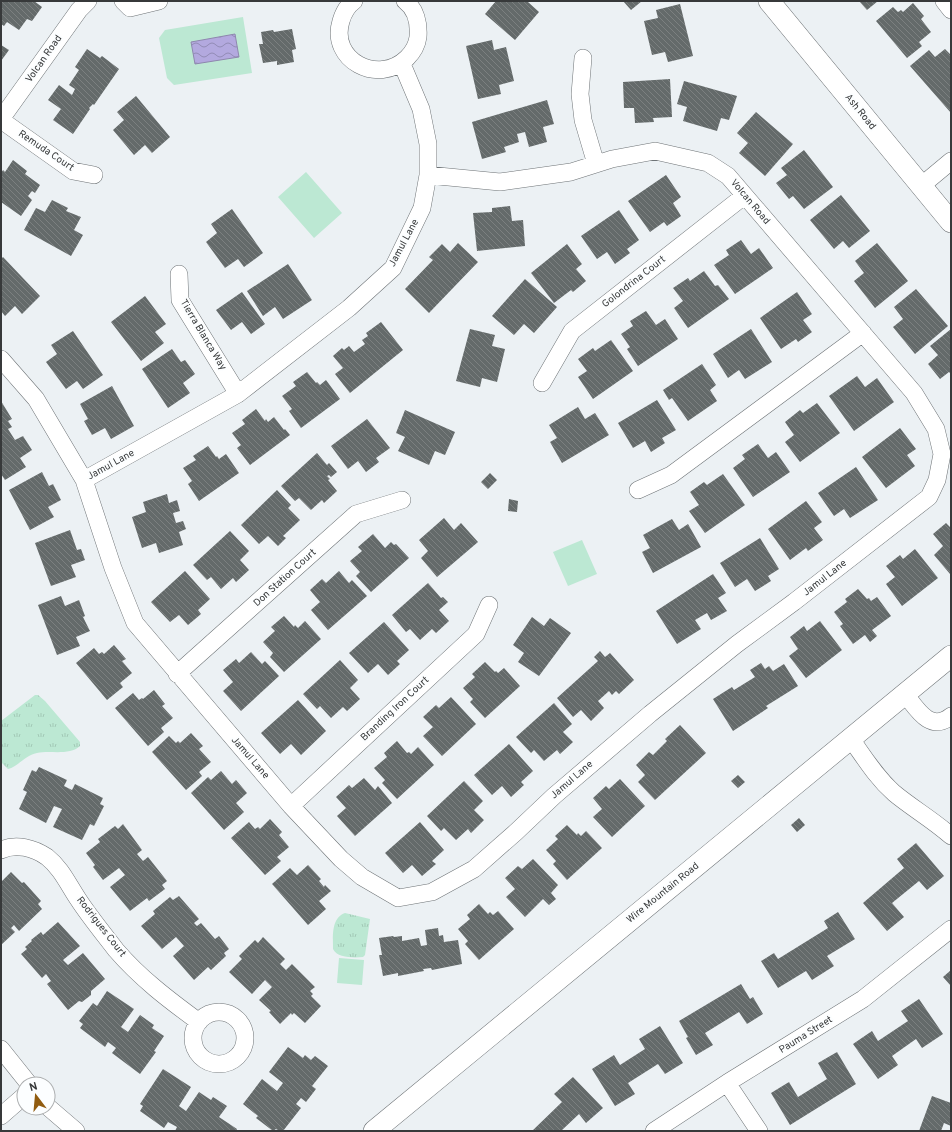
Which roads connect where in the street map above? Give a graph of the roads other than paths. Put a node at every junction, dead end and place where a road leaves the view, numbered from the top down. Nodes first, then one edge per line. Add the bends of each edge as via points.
1 (88, 1) edge
2 (123, 1) edge
3 (159, 1) edge
4 (769, 1) edge
5 (944, 1) edge
6 (351, 2) edge
7 (408, 2) edge
8 (951, 10) edge
9 (583, 58) dead end
10 (402, 64) junction
11 (1, 120) edge
12 (951, 160) edge
13 (596, 164) junction
14 (94, 174) dead end
15 (428, 175) junction
16 (921, 186) junction
17 (744, 196) junction
18 (951, 222) edge
19 (179, 274) dead end
20 (863, 333) junction
21 (1, 359) edge
22 (542, 383) dead end
23 (238, 394) junction
24 (942, 454) joint
25 (84, 480) junction
26 (638, 490) dead end
27 (402, 500) dead end
28 (489, 605) dead end
29 (951, 656) edge
30 (177, 674) junction
31 (905, 694) junction
32 (951, 716) edge
33 (851, 739) junction
34 (291, 806) junction
35 (951, 836) edge
36 (1, 850) edge
37 (951, 929) edge
38 (199, 1022) dead end
39 (1, 1049) edge
40 (23, 1076) edge
41 (727, 1083) junction
42 (16, 1103) edge
43 (56, 1114) edge
44 (1, 1116) edge
45 (76, 1131) edge
46 (374, 1131) edge
47 (654, 1131) edge
48 (759, 1131) edge

1 - 11 street, Volcan Road
2 - 3 street via 130,8
4 - 16 main road, Ash Road
5 - 8 street
6 - 10 street via 339,26 344,52 364,68 377,71
7 - 10 street via 416,15 419,28 417,42
9 - 13 street via 580,94 583,120
10 - 15 street, Jamul Lane via 421,110 428,144
11 - 14 street, Remuda Court via 73,171
12 - 16 street
13 - 15 street, Volcan Road via 571,172 500,182
13 - 17 street, Volcan Road via 655,151 708,163 728,176
15 - 23 street, Jamul Lane via 422,208 393,268 349,308
16 - 18 main road, Ash Road
17 - 20 street, Volcan Road
17 - 22 street, Golondrina Court via 572,331
19 - 23 street, Tierra Blanca Way via 180,300
20 - 24 street, Volcan Road via 914,393 936,429
20 - 26 street via 671,475
21 - 25 street via 36,399
23 - 25 street, Jamul Lane
24 - 34 street, Jamul Lane via 937,480 929,496 650,714 474,869 432,892 398,898 362,877 341,859
25 - 30 street, Jamul Lane via 113,568 135,623
27 - 30 street, Don Station Court via 356,514
28 - 34 street, Branding Iron Court via 476,634
29 - 31 main road, Wire Mountain Road
30 - 34 street, Jamul Lane
31 - 32 street via 923,716 931,721 938,722
31 - 33 main road, Wire Mountain Road
33 - 35 street via 873,771 894,792
33 - 46 main road, Wire Mountain Road
36 - 38 street, Rodrigues Court via 24,846 47,857 63,874 78,899 117,951 155,990
37 - 41 street, Pauma Street via 863,999
39 - 40 street
41 - 47 street, Pauma Street
41 - 48 street
42 - 44 street
43 - 45 street

